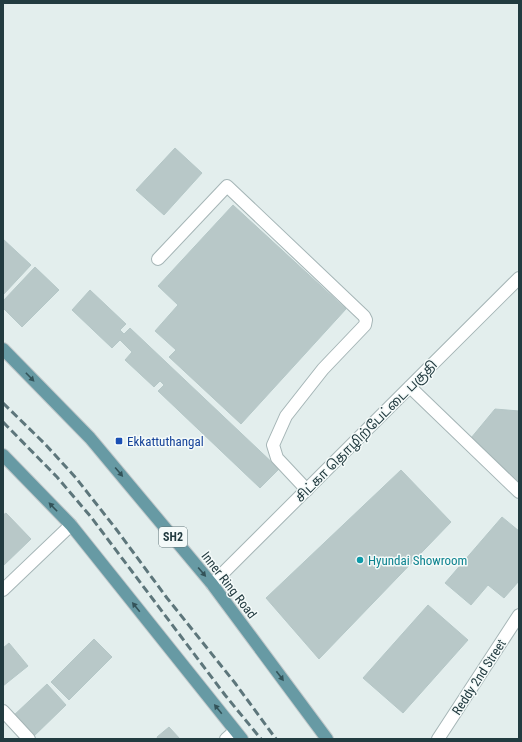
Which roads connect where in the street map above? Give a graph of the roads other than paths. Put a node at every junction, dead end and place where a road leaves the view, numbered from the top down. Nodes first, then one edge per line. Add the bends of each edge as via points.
1 (158, 259) dead end
2 (519, 278) edge
3 (3, 349) edge
4 (410, 387) junction
5 (3, 455) edge
6 (307, 490) junction
7 (519, 492) edge
8 (71, 525) junction
9 (212, 584) junction
10 (3, 590) edge
11 (519, 615) edge
12 (3, 711) edge
13 (235, 736) edge
14 (29, 739) edge
15 (327, 739) edge
16 (438, 739) edge

1 - 6 street via 228,186 364,316 365,326 324,369 286,416 273,445 277,458
2 - 4 street, சிட்கா தொழிற்பேட்டை பகுதி
3 -> 9 main road, Inner Ring Road / SH2 via 90,438
4 - 6 street, சிட்கா தொழிற்பேட்டை பகுதி
4 - 7 street
8 -> 5 main road
6 - 9 street, சிட்கா தொழிற்பேட்டை பகுதி
8 - 10 street
13 -> 8 main road
9 -> 15 main road, Inner Ring Road / SH2
11 - 16 street, Reddy 2nd Street
12 - 14 street

